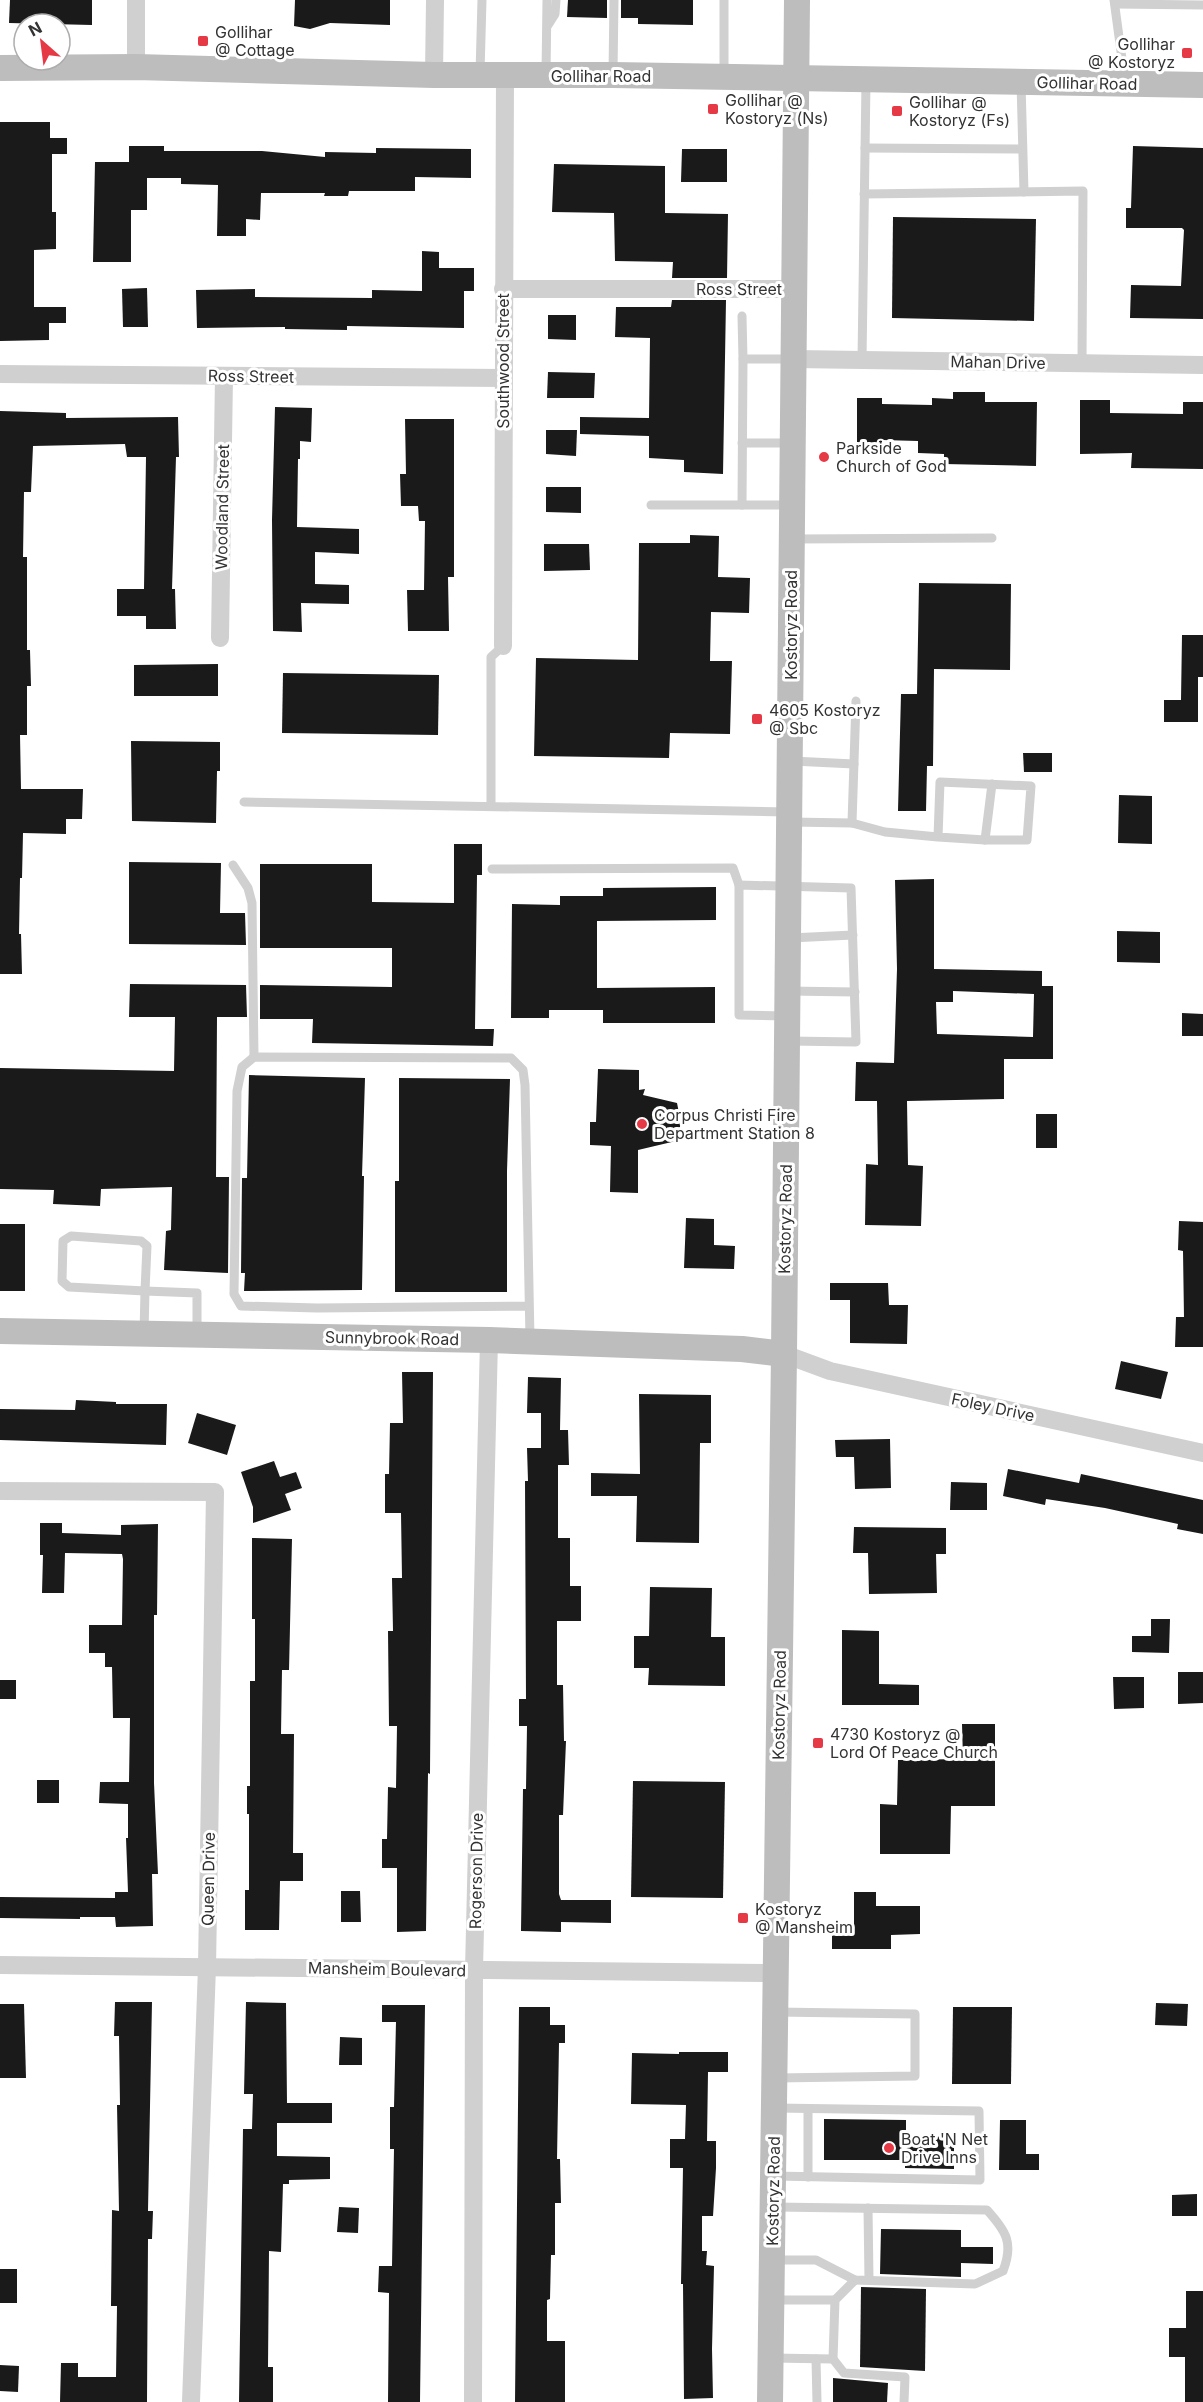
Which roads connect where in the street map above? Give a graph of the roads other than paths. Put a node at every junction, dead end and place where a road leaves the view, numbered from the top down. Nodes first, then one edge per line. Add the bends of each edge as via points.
1 (136, 0) edge
2 (435, 0) edge
3 (482, 0) edge
4 (547, 0) edge
5 (556, 0) edge
6 (614, 0) edge
7 (724, 0) edge
8 (797, 0) edge
9 (1114, 2) edge
10 (1189, 2) edge
11 (1203, 5) edge
12 (547, 27) junction
13 (0, 68) edge
14 (136, 68) junction
15 (434, 75) junction
16 (493, 75) junction
17 (613, 75) junction
18 (546, 76) junction
19 (723, 78) junction
20 (796, 78) junction
21 (866, 79) junction
22 (1020, 82) junction
23 (1125, 83) junction
24 (1203, 85) edge
25 (865, 148) junction
26 (1022, 149) junction
27 (1024, 192) junction
28 (864, 194) junction
29 (503, 289) junction
30 (794, 289) junction
31 (742, 316) dead end
32 (794, 358) junction
33 (743, 359) junction
34 (862, 360) junction
35 (1082, 363) junction
36 (1203, 365) edge
37 (0, 374) edge
38 (224, 376) junction
39 (503, 378) junction
40 (742, 443) junction
41 (793, 443) junction
42 (651, 505) dead end
43 (742, 505) junction
44 (792, 505) junction
45 (792, 538) junction
46 (992, 538) dead end
47 (220, 639) dead end
48 (503, 646) joint
49 (856, 701) dead end
50 (790, 761) junction
51 (854, 764) junction
52 (992, 784) junction
53 (244, 802) dead end
54 (491, 805) junction
55 (789, 817) junction
56 (852, 823) junction
57 (938, 837) junction
58 (985, 840) junction
59 (233, 865) dead end
60 (492, 869) dead end
61 (739, 885) junction
62 (788, 885) junction
63 (853, 935) junction
64 (788, 939) junction
65 (788, 991) junction
66 (855, 992) junction
67 (787, 1029) junction
68 (254, 1057) junction
69 (145, 1291) junction
70 (529, 1306) junction
71 (0, 1331) edge
72 (144, 1334) junction
73 (197, 1335) junction
74 (489, 1340) junction
75 (530, 1342) junction
76 (784, 1354) junction
77 (1203, 1453) edge
78 (0, 1491) edge
79 (0, 1965) edge
80 (207, 1967) junction
81 (474, 1970) junction
82 (775, 1973) junction
83 (774, 2012) junction
84 (774, 2078) junction
85 (773, 2108) junction
86 (808, 2109) junction
87 (773, 2176) junction
88 (808, 2176) junction
89 (773, 2207) junction
90 (868, 2208) junction
91 (772, 2260) junction
92 (855, 2280) junction
93 (869, 2280) junction
94 (835, 2300) junction
95 (772, 2301) junction
96 (771, 2358) junction
97 (816, 2359) junction
98 (833, 2359) junction
99 (191, 2402) edge
100 (473, 2402) edge
101 (770, 2402) edge
102 (817, 2402) edge
103 (904, 2402) edge

1 - 14 street
2 - 15 street
3 - 16 lane
4 - 12 lane
5 - 12 lane via 555,14
6 - 17 lane
7 - 19 lane
8 - 20 main road, Kostoryz Road
9 - 10 lane
9 - 23 lane
10 - 11 lane
12 - 18 lane
13 - 14 main road, Gollihar Road
14 - 15 main road, Gollihar Road
15 - 16 main road, Gollihar Road
16 - 18 main road, Gollihar Road
16 - 29 street, Southwood Street
17 - 18 main road, Gollihar Road
17 - 19 main road, Gollihar Road
19 - 20 main road, Gollihar Road
20 - 21 main road, Gollihar Road
20 - 30 main road, Kostoryz Road
21 - 22 main road, Gollihar Road
21 - 25 lane
22 - 23 main road, Gollihar Road
22 - 26 lane
23 - 24 main road, Gollihar Road
25 - 26 lane
25 - 28 lane
26 - 27 lane
27 - 28 lane
27 - 35 lane via 1083,191
28 - 34 lane
29 - 30 street, Ross Street
29 - 39 street, Southwood Street
30 - 32 main road, Kostoryz Road
31 - 33 lane
32 - 33 lane
32 - 34 street, Mahan Drive
32 - 41 main road, Kostoryz Road
33 - 40 lane
34 - 35 street, Mahan Drive
35 - 36 street, Mahan Drive
37 - 38 street, Ross Street
38 - 39 street, Ross Street
38 - 47 street, Woodland Street
39 - 48 street, Southwood Street
40 - 41 lane
40 - 43 lane
41 - 44 main road, Kostoryz Road
42 - 43 lane
43 - 44 lane
44 - 45 main road, Kostoryz Road
45 - 46 lane
45 - 50 main road, Kostoryz Road
48 - 54 lane via 491,657
49 - 51 lane
50 - 51 lane
50 - 55 main road, Kostoryz Road
51 - 56 lane
52 - 57 lane via 940,782
52 - 58 lane
52 - 58 lane via 1031,786 1027,840
53 - 54 lane
54 - 55 lane
55 - 56 lane
55 - 62 main road, Kostoryz Road
56 - 57 lane via 885,832
57 - 58 lane
59 - 68 lane via 248,888 252,903
60 - 61 lane via 733,867
61 - 62 lane
61 - 67 lane via 739,1015
62 - 63 lane via 851,888
62 - 64 main road, Kostoryz Road
63 - 64 lane
63 - 66 lane
64 - 65 main road, Kostoryz Road
65 - 66 lane
65 - 67 main road, Kostoryz Road
66 - 67 lane via 856,1042
67 - 76 main road, Kostoryz Road
68 - 70 lane via 511,1058 523,1070 525,1085
68 - 70 lane via 242,1066 237,1091 234,1294 241,1306
69 - 69 lane via 69,1287 62,1281 63,1240 71,1236 141,1241 147,1246
69 - 72 lane
69 - 73 lane via 197,1293
70 - 75 lane
71 - 72 main road, Sunnybrook Road
72 - 73 main road, Sunnybrook Road
73 - 74 main road, Sunnybrook Road
74 - 75 main road, Sunnybrook Road
74 - 81 street, Rogerson Drive
75 - 76 main road, Sunnybrook Road via 742,1349
76 - 77 street, Foley Drive via 830,1371
76 - 82 main road, Kostoryz Road
78 - 80 street, Queen Drive via 215,1492
79 - 80 street, Mansheim Boulevard
80 - 81 street, Mansheim Boulevard
80 - 99 street, Queen Drive
81 - 82 street, Mansheim Boulevard
81 - 100 street, Rogerson Drive
82 - 83 main road, Kostoryz Road
83 - 84 main road, Kostoryz Road
83 - 84 lane via 915,2014 915,2076
84 - 85 main road, Kostoryz Road
85 - 86 lane
85 - 87 main road, Kostoryz Road
86 - 88 lane
86 - 88 lane via 979,2111 980,2180
87 - 88 lane
87 - 89 main road, Kostoryz Road
89 - 90 lane
89 - 91 main road, Kostoryz Road
90 - 93 lane
90 - 93 lane via 987,2210 1002,2226 1008,2243 1003,2271 975,2284
91 - 92 lane via 816,2260
91 - 95 main road, Kostoryz Road
92 - 93 lane
92 - 94 lane
94 - 95 lane
94 - 98 lane
95 - 96 main road, Kostoryz Road
96 - 97 lane
96 - 101 main road, Kostoryz Road
97 - 98 lane
97 - 102 lane
98 - 103 lane via 844,2373 905,2377

